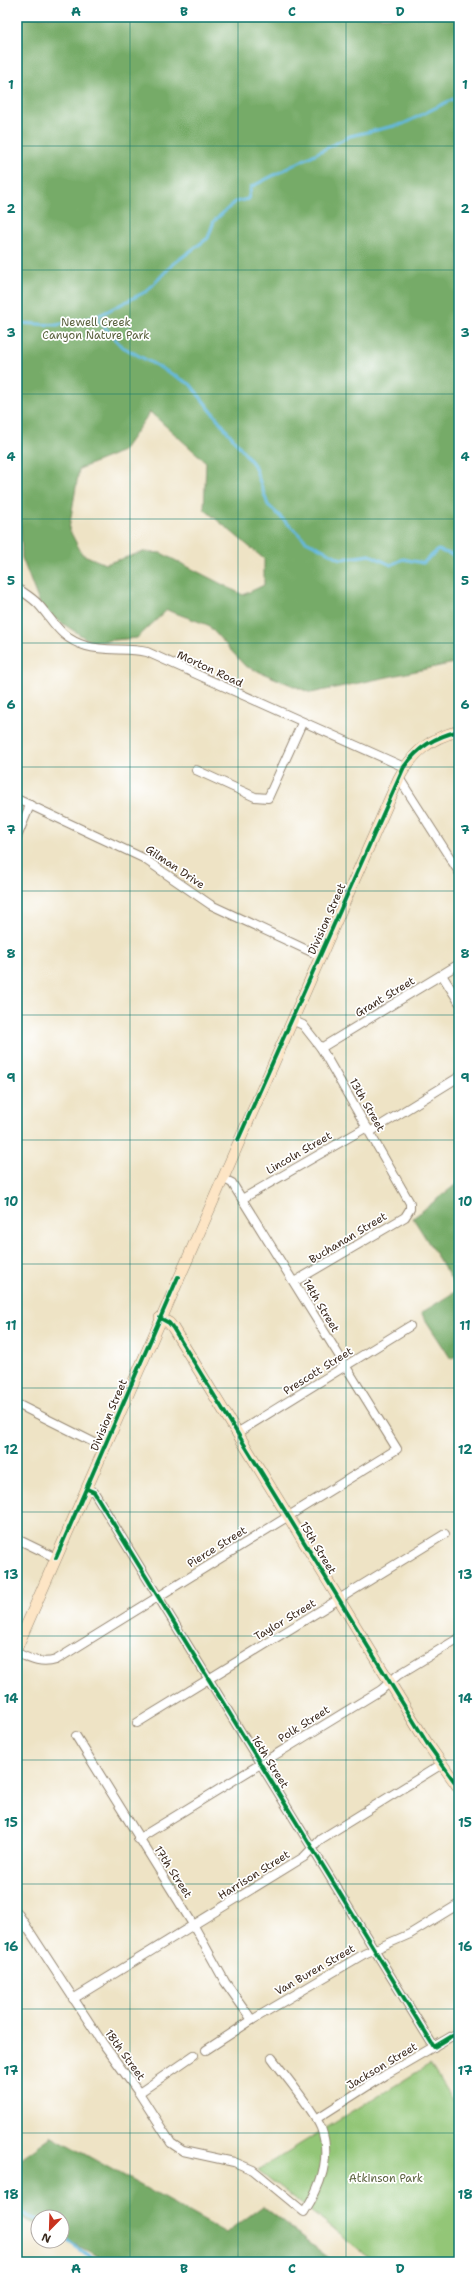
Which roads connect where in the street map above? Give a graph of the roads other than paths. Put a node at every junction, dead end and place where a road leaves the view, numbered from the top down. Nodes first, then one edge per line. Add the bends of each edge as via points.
1 (17, 588) edge
2 (302, 723) junction
3 (459, 731) edge
4 (404, 768) junction
5 (196, 770) dead end
6 (399, 778) junction
7 (17, 799) edge
8 (30, 805) junction
9 (17, 837) edge
10 (459, 872) edge
11 (320, 956) junction
12 (459, 964) edge
13 (442, 975) junction
14 (459, 1002) edge
15 (292, 1020) junction
16 (321, 1048) junction
17 (459, 1077) edge
18 (368, 1129) junction
19 (222, 1178) junction
20 (242, 1199) junction
21 (410, 1209) joint
22 (294, 1282) junction
23 (160, 1318) junction
24 (410, 1326) dead end
25 (346, 1368) junction
26 (17, 1404) edge
27 (237, 1433) junction
28 (105, 1448) junction
29 (397, 1449) joint
30 (88, 1489) junction
31 (288, 1516) junction
32 (445, 1534) dead end
33 (17, 1539) edge
34 (56, 1558) junction
35 (158, 1597) junction
36 (339, 1601) junction
37 (459, 1638) edge
38 (17, 1647) edge
39 (17, 1653) edge
40 (209, 1679) junction
41 (390, 1682) junction
42 (137, 1723) dead end
43 (76, 1736) dead end
44 (261, 1764) junction
45 (442, 1764) junction
46 (459, 1788) edge
47 (138, 1839) junction
48 (313, 1848) junction
49 (459, 1904) edge
50 (17, 1912) edge
51 (194, 1926) junction
52 (375, 1949) junction
53 (73, 1999) junction
54 (252, 2020) junction
55 (459, 2032) edge
56 (434, 2047) junction
57 (206, 2050) dead end
58 (194, 2055) dead end
59 (272, 2058) dead end
60 (139, 2093) junction
61 (316, 2119) junction

1 - 2 street, Morton Road via 39,606 57,630 75,642 87,646 147,652
2 - 4 street, Morton Road
2 - 5 street via 268,798 255,797
3 - 4 street, Division Street via 430,741 418,750
4 - 6 street, Division Street
6 - 10 street
6 - 11 street, Division Street
7 - 8 street, Gilman Drive
8 - 9 street
8 - 11 street, Gilman Drive via 144,858 218,909
11 - 15 street, Division Street
12 - 13 street, Grant Street
13 - 14 street
13 - 16 street, Grant Street
15 - 16 street, 13th Street via 303,1025
15 - 19 street, Division Street
16 - 18 street, 13th Street
17 - 18 street, Lincoln Street
18 - 20 street, Lincoln Street
18 - 21 street, 13th Street via 410,1203
19 - 20 street, 14th Street via 232,1183
19 - 23 street, Division Street
20 - 22 street, 14th Street
21 - 22 street, Buchanan Street via 405,1217
22 - 25 street, 14th Street
23 - 27 street, 15th Street via 173,1328
23 - 28 street, Division Street
24 - 25 street, Prescott Street
25 - 27 street, Prescott Street
25 - 29 street, 14th Street
26 - 28 street
27 - 31 street, 15th Street
28 - 30 street, Division Street
29 - 31 street, Pierce Street
30 - 34 street, Division Street
30 - 35 street, 16th Street via 94,1492
31 - 35 street, Pierce Street
31 - 36 street, 15th Street
32 - 36 street, Taylor Street
33 - 34 street
34 - 38 street, Division Street
35 - 39 street, Pierce Street via 56,1660 47,1663 37,1662
35 - 40 street, 16th Street
36 - 40 street, Taylor Street
36 - 41 street, 15th Street
37 - 41 street, Polk Street
40 - 42 street, Taylor Street
40 - 44 street, 16th Street
41 - 44 street, Polk Street
41 - 45 street, 15th Street
43 - 47 street, 17th Street
44 - 47 street, Polk Street
44 - 48 street, 16th Street
45 - 46 street, 15th Street
45 - 48 street, Harrison Street via 321,1839
47 - 51 street, 17th Street
48 - 51 street, Harrison Street via 304,1857
48 - 52 street, 16th Street
49 - 52 street, Van Buren Street via 410,1934
50 - 53 street, 18th Street
51 - 53 street, Harrison Street
51 - 54 street, 17th Street via 225,1982
52 - 54 street, Van Buren Street
52 - 56 street, 16th Street
53 - 60 street, 18th Street
54 - 57 street, Van Buren Street
55 - 56 street, Jackson Street
56 - 61 street, Jackson Street
58 - 60 street
59 - 61 street
60 - 61 street, 18th Street via 171,2143 183,2151 248,2167 304,2212 321,2181 325,2158 324,2138

